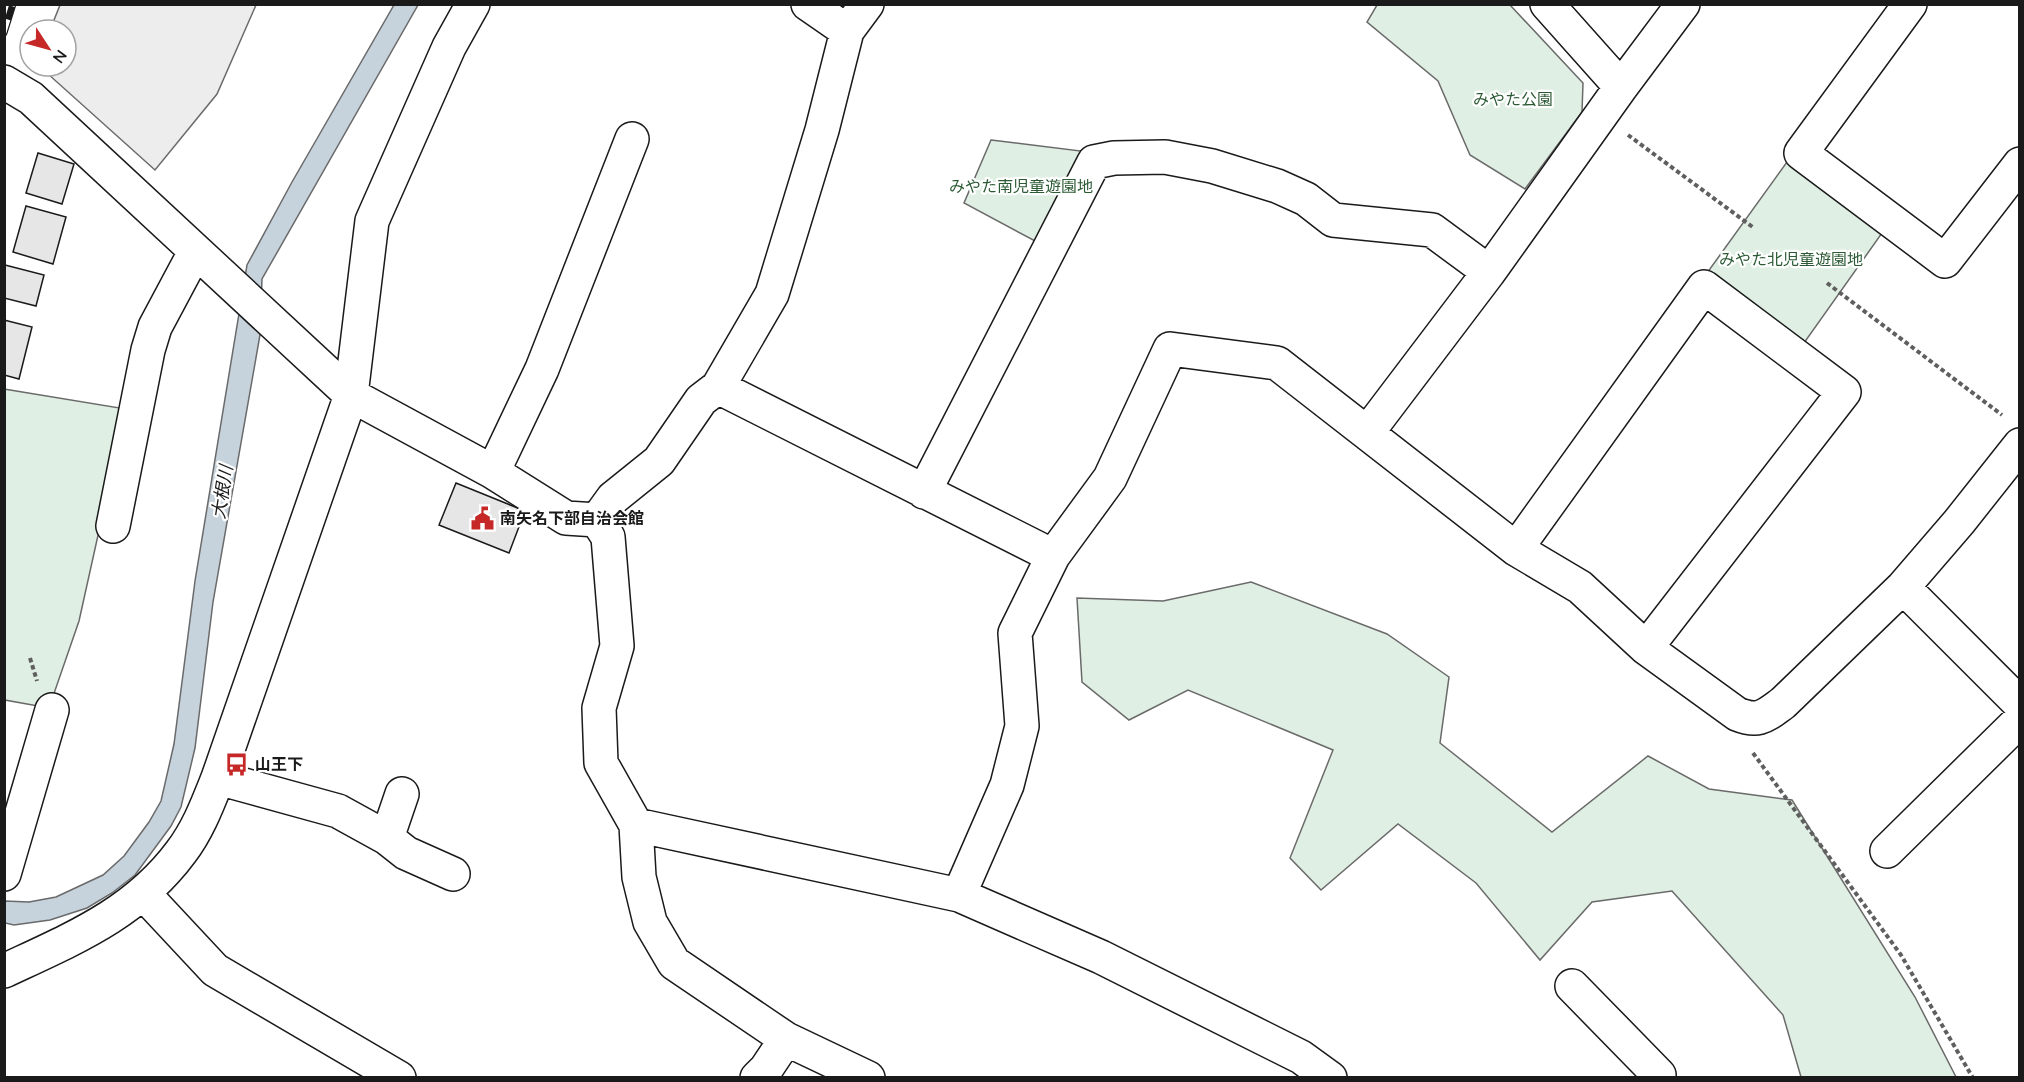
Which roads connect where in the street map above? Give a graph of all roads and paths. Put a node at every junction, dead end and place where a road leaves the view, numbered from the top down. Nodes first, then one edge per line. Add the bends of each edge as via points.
1 (473, 4) edge
2 (808, 4) edge
3 (867, 4) edge
4 (1546, 4) edge
5 (1683, 4) edge
6 (1910, 4) edge
7 (847, 31) junction
8 (4, 82) edge
9 (1621, 87) junction
10 (1600, 116) junction
11 (632, 139) dead end
12 (2019, 164) edge
13 (1754, 228) dead end
14 (195, 252) junction
15 (1489, 272) junction
16 (1827, 283) dead end
17 (718, 387) junction
18 (351, 395) junction
19 (1993, 408) dead end
20 (1367, 433) junction
21 (2019, 445) edge
22 (493, 472) junction
23 (924, 492) junction
24 (597, 520) junction
25 (113, 526) dead end
26 (1516, 549) junction
27 (1053, 556) junction
28 (1903, 587) junction
29 (1646, 648) junction
30 (2019, 704) edge
31 (52, 710) dead end
32 (2019, 720) edge
33 (1751, 751) dead end
34 (218, 778) junction
35 (402, 794) dead end
36 (14, 802) edge
37 (636, 825) junction
38 (387, 838) junction
39 (1887, 851) dead end
40 (4, 874) edge
41 (453, 874) dead end
42 (144, 894) junction
43 (959, 895) junction
44 (4, 971) edge
45 (1572, 986) dead end
46 (786, 1039) junction
47 (399, 1077) edge
48 (757, 1077) edge
49 (868, 1077) edge
50 (1330, 1077) edge
51 (1656, 1077) edge
52 (1972, 1077) edge

1 - 18 street via 449,46 372,221
2 - 7 street
3 - 7 street
4 - 9 street
5 - 9 street
6 - 12 street via 1801,153 1945,261
7 - 17 street via 822,130 772,294
8 - 14 street via 31,98
9 - 10 street
10 - 13 path
10 - 15 street
11 - 22 street via 542,369
14 - 18 street
14 - 25 street via 155,327 148,350
15 - 20 street
15 - 23 street via 1432,230 1333,220 1306,200 1277,186 1212,166 1165,157 1094,162
16 - 19 path
17 - 23 street
17 - 24 street via 701,400 659,461 613,498
18 - 22 street
18 - 34 street
20 - 26 street
20 - 27 street via 1277,363 1170,349 1110,478
21 - 28 street
22 - 24 street via 566,518
23 - 27 street
24 - 37 street via 609,537 617,646 598,708 601,763
26 - 29 street via 1580,587
26 - 29 street via 1704,287 1844,392
27 - 43 street via 1015,633 1022,726 1007,785
28 - 29 street via 1764,717 1750,719 1737,714
28 - 30 street
31 - 36 street
32 - 39 street
33 - 52 path via 1901,955
34 - 38 street via 338,811
34 - 42 street via 182,852
35 - 38 street
36 - 40 street
37 - 43 street
37 - 46 street via 639,877 650,922 674,963
38 - 41 street via 406,853
42 - 44 street via 100,925
42 - 47 street via 215,970
43 - 50 street via 1101,957 1301,1057
45 - 51 street via 1659,1075
46 - 48 street
46 - 49 street

